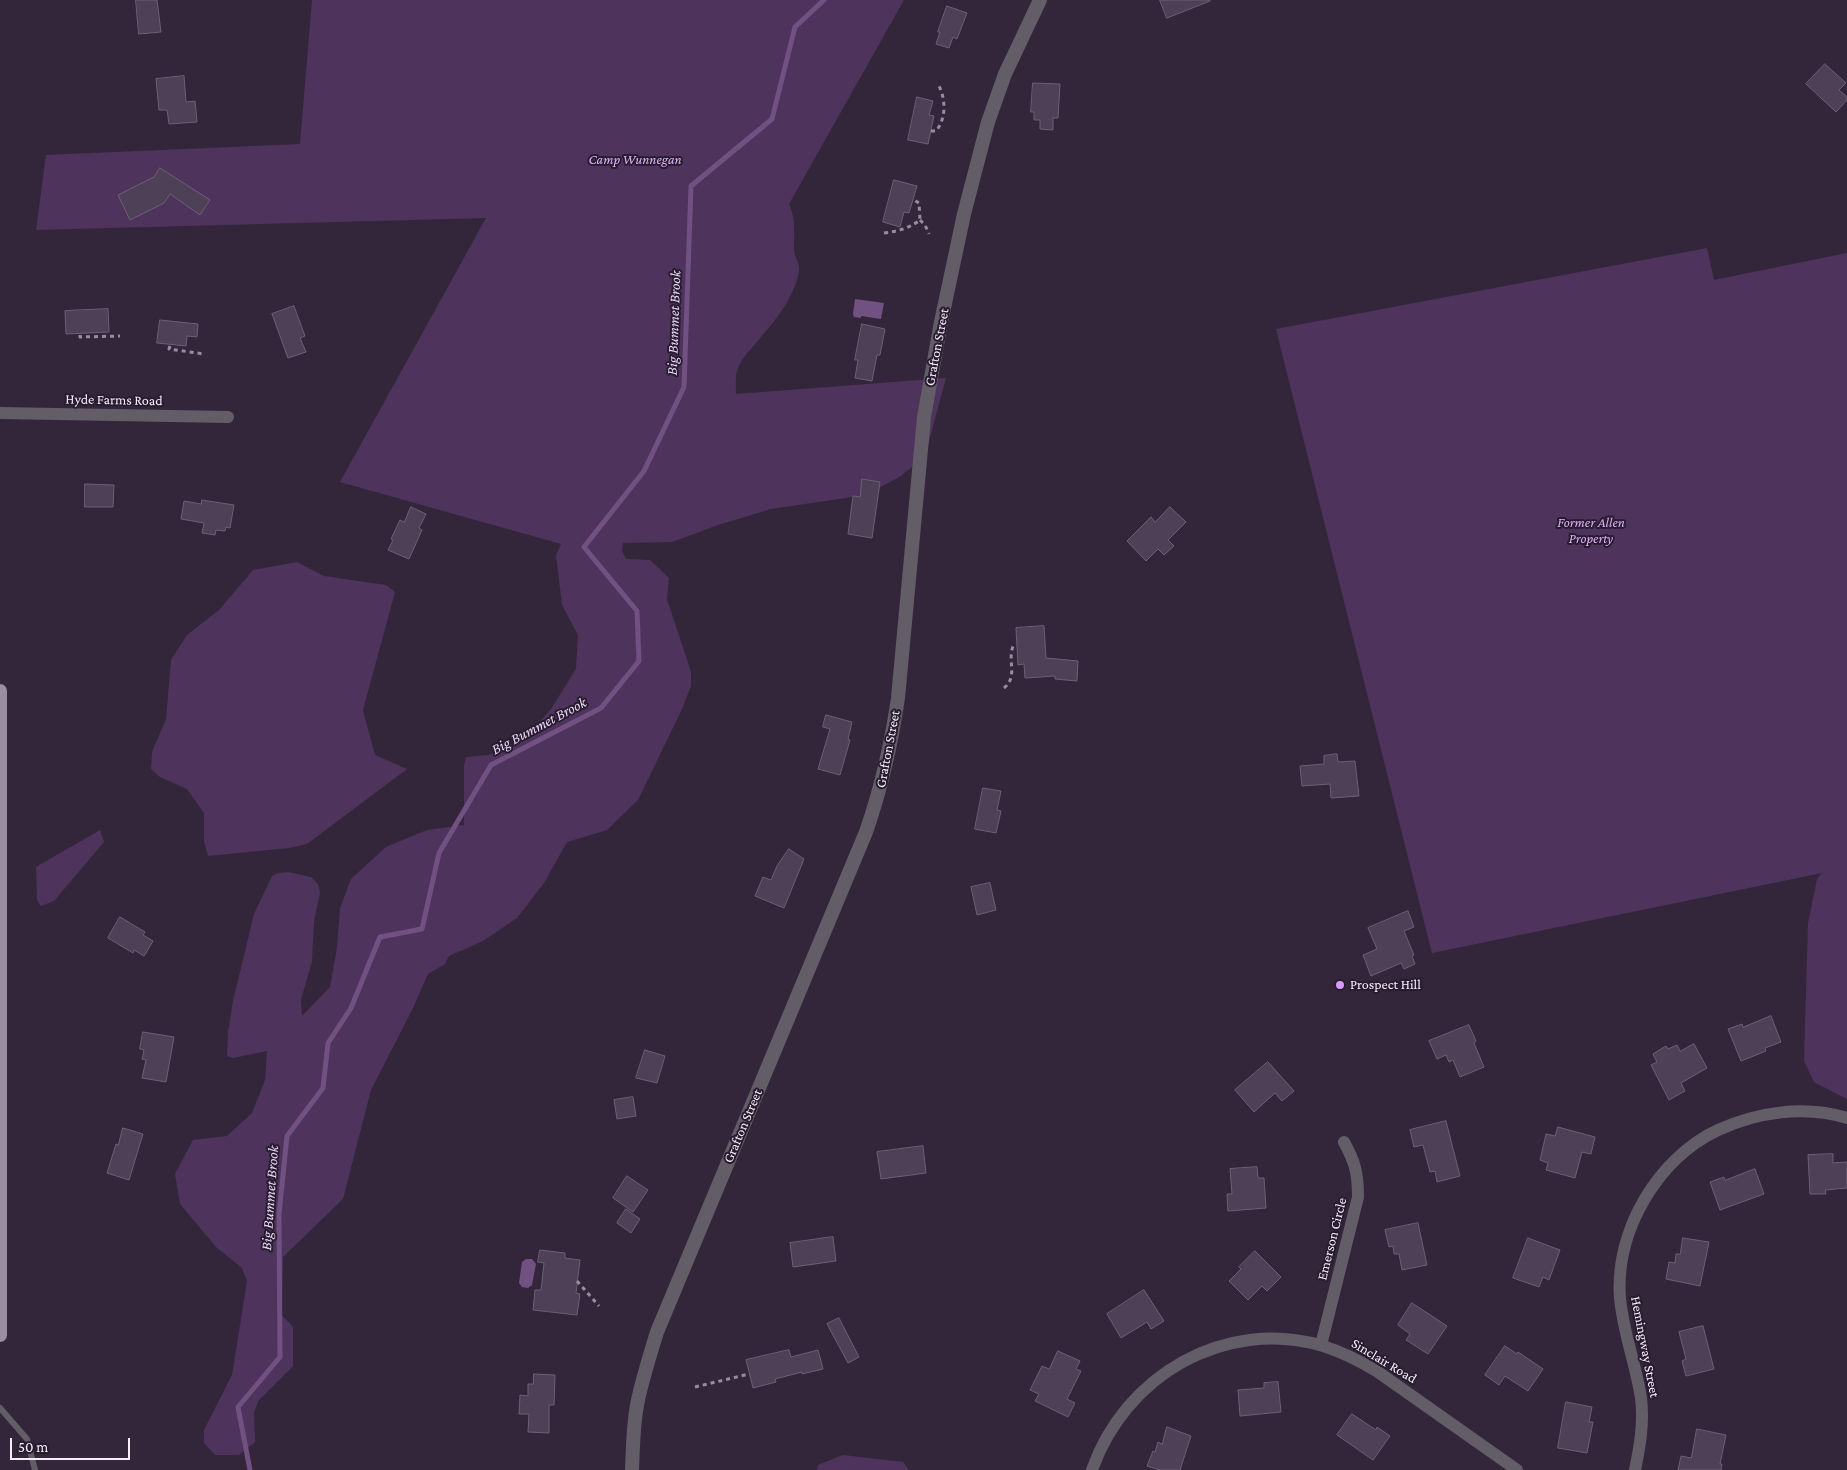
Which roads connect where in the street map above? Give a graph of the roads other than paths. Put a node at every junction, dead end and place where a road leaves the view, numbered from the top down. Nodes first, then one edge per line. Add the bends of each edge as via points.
1 (1040, 0) edge
2 (0, 413) edge
3 (228, 417) dead end
4 (0, 691) edge
5 (1847, 1118) edge
6 (1344, 1142) dead end
7 (0, 1302) edge
8 (0, 1335) edge
9 (1321, 1345) junction
10 (0, 1408) edge
11 (35, 1470) edge
12 (632, 1470) edge
13 (1092, 1470) edge
14 (1516, 1470) edge
15 (1635, 1470) edge

1 - 12 street, Grafton Street via 1005,74 988,122 941,322 924,417 898,698 883,780 866,832 657,1332 638,1401
2 - 3 street, Hyde Farms Road
4 - 7 main road
5 - 15 street, Hemingway Street via 1792,1110 1730,1125 1693,1145 1661,1175 1648,1193 1624,1249 1620,1283 1623,1318 1641,1398 1640,1449
6 - 9 street, Emerson Circle via 1355,1162 1358,1197
7 - 8 main road
9 - 13 street, Sinclair Road via 1259,1339 1218,1347 1180,1363 1162,1374 1131,1402 1107,1435
9 - 14 street, Sinclair Road via 1378,1372
10 - 11 lane via 27,1439

